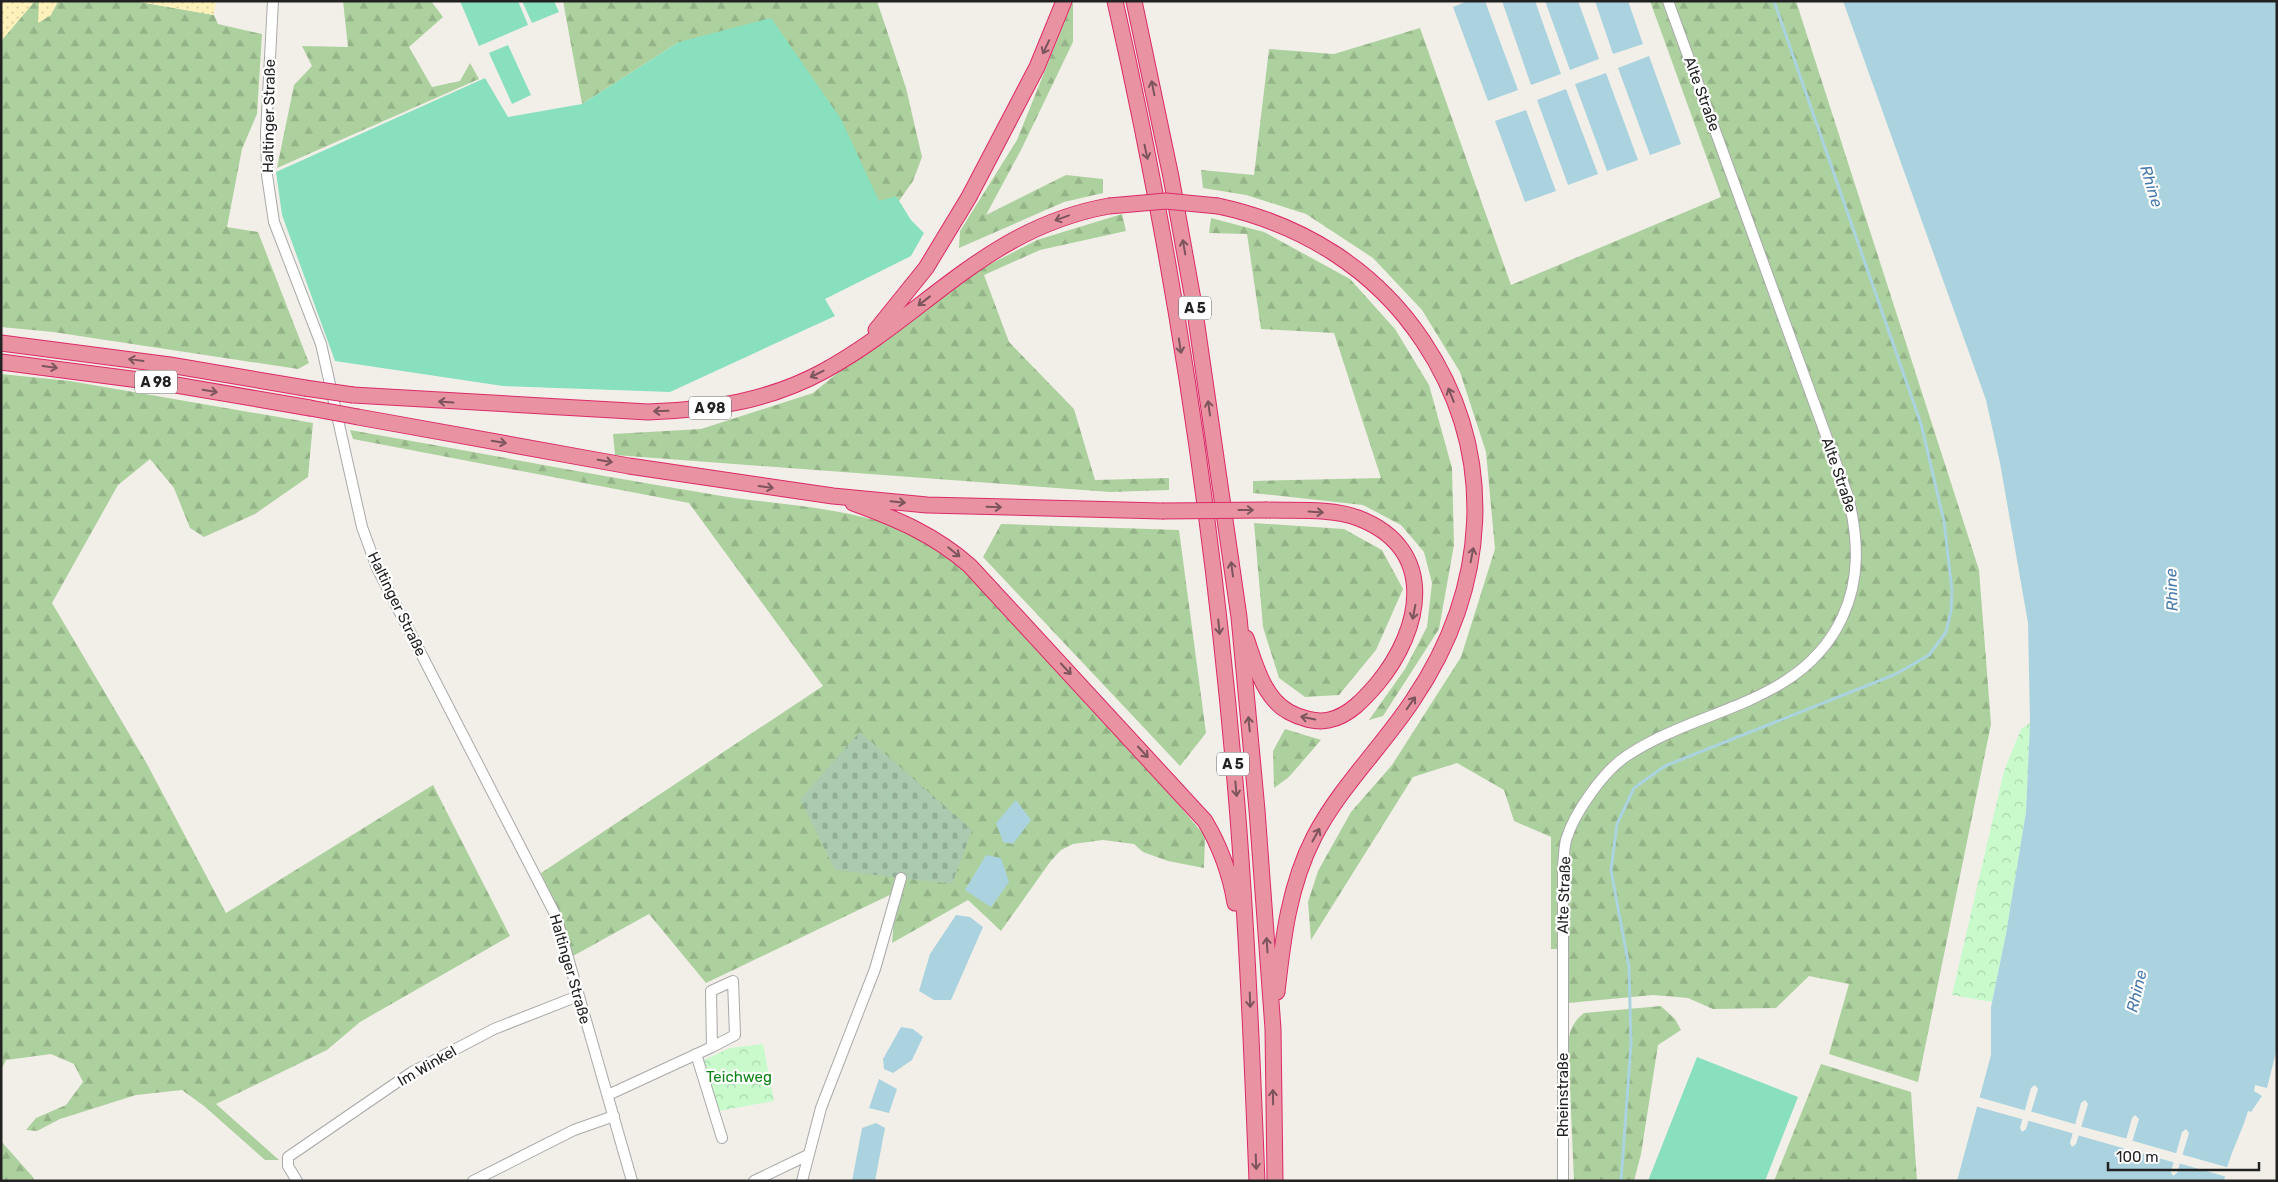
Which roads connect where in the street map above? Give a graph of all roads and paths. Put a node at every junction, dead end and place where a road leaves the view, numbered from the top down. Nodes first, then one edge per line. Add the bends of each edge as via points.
1 (273, 1) edge
2 (1064, 1) edge
3 (1114, 1) edge
4 (1134, 1) edge
5 (1668, 1) edge
6 (1, 343) edge
7 (860, 350) junction
8 (1, 362) edge
9 (833, 496) junction
10 (1239, 617) junction
11 (901, 878) dead end
12 (1246, 951) junction
13 (578, 996) junction
14 (1563, 1009) joint
15 (1273, 1029) junction
16 (712, 1047) junction
17 (696, 1054) junction
18 (608, 1095) junction
19 (614, 1116) junction
20 (722, 1138) dead end
21 (808, 1155) junction
22 (297, 1181) edge
23 (473, 1181) edge
24 (632, 1181) edge
25 (754, 1181) edge
26 (802, 1181) edge
27 (1257, 1181) edge
28 (1274, 1181) edge
29 (1563, 1181) edge

1 - 13 street, Haltinger Straße via 266,133 267,175 274,222 321,344 362,527 377,568 556,916
2 -> 7 highway via 1037,66 954,223 913,285
3 -> 12 highway, A 5 via 1151,177 1198,464 1227,692
10 -> 4 highway, A 5 via 1194,305
5 - 14 street, Alte Straße via 1848,496 1854,522 1856,570 1850,598 1836,632 1804,669 1759,696 1627,755 1590,794 1566,839
7 -> 6 highway, A 98, bridge via 788,388 747,400 688,410 601,411 353,395 170,365
15 -> 7 highway, bridge via 1284,925 1314,836 1413,701 1438,660 1456,620 1474,547 1473,481 1468,447 1449,388 1428,349 1390,300 1364,275 1338,254 1307,236 1277,223 1218,206 1166,201 1110,206 1066,216 1001,246 950,280
8 -> 9 highway, A 98, bridge via 170,384 628,466
9 -> 10 highway, bridge via 928,505 1162,511 1268,510 1357,517 1387,535 1403,551 1416,584 1412,621 1394,660 1363,700 1329,720 1307,720 1287,711 1271,696 1262,682
9 -> 12 highway via 913,526 952,550 1182,794 1205,821 1220,846 1230,875
15 -> 10 highway, A 5 via 1258,810
11 - 21 street via 875,969 833,1074
12 -> 27 highway, A 5
13 - 18 street, Haltinger Straße
13 - 22 street, Im Winkel via 494,1029 412,1072 288,1157 288,1166
14 - 29 street, Rheinstraße
28 -> 15 highway, A 5
16 - 16 street via 735,1035 733,981 711,991
16 - 17 street
17 - 18 street
17 - 20 street
18 - 19 street, Haltinger Straße
19 - 23 street via 574,1130
19 - 24 street, Haltinger Straße
21 - 25 street
21 - 26 street

